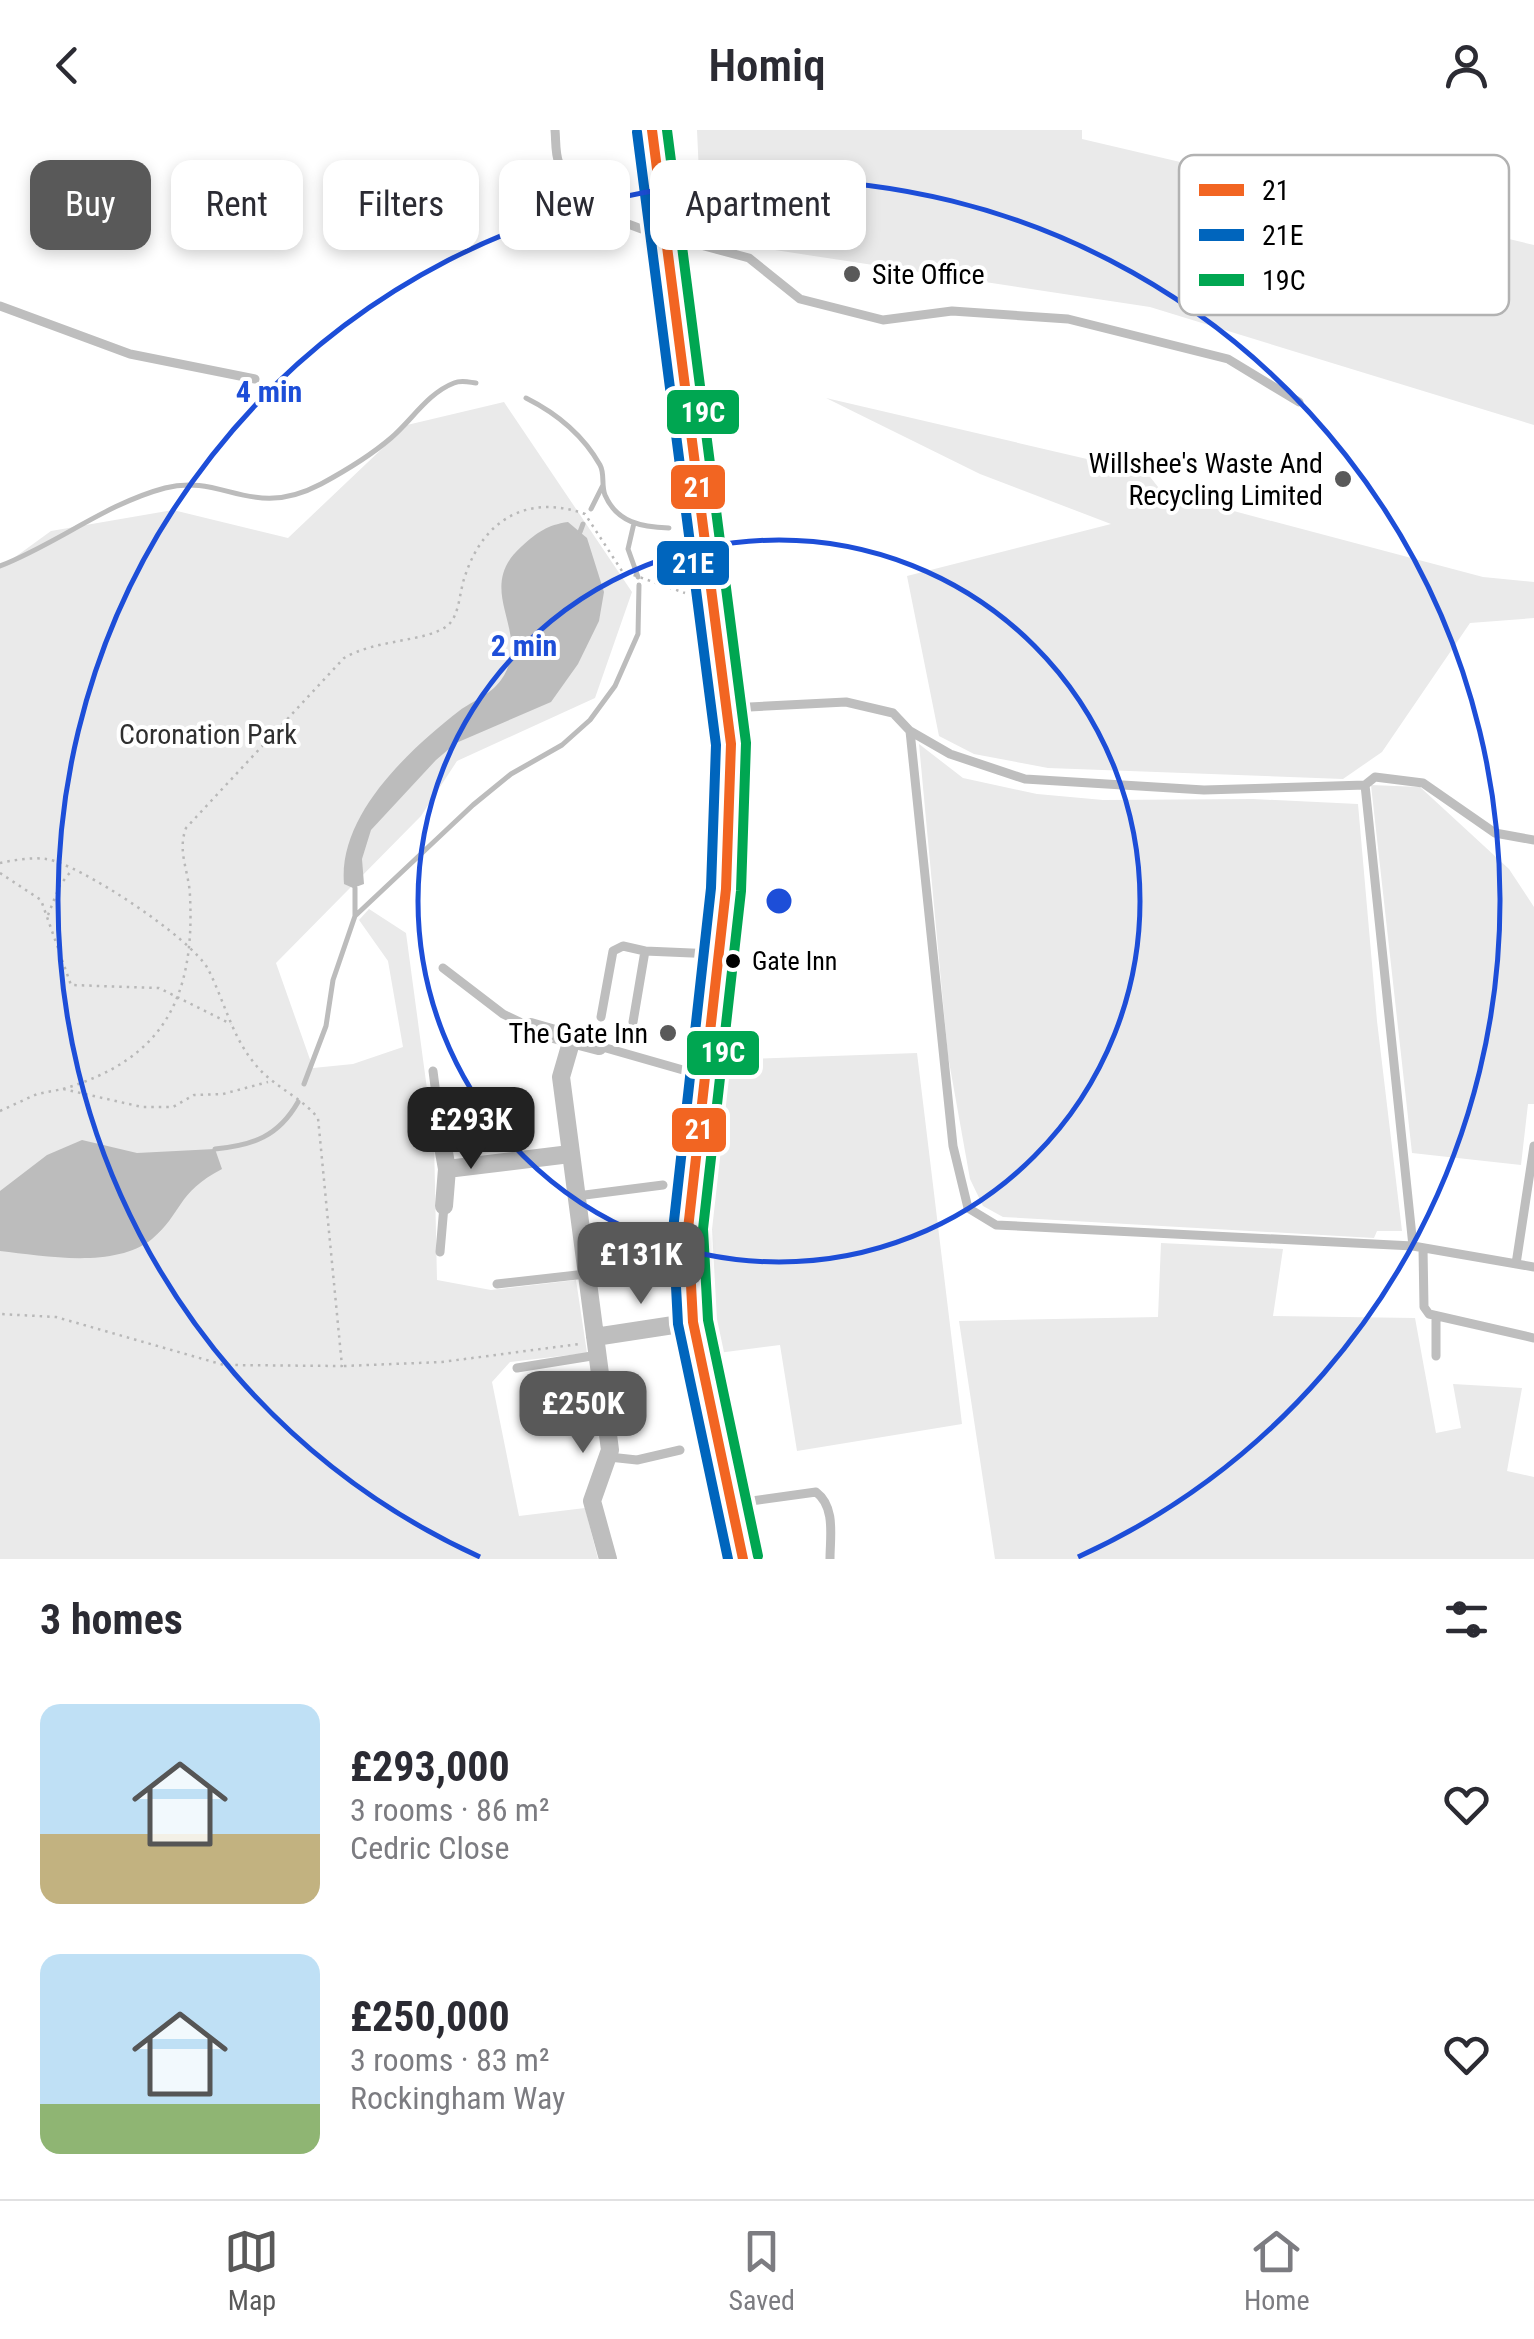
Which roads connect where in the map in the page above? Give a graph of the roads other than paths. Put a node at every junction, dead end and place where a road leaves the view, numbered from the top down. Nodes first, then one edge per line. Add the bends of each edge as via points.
1 (555, 130) edge
2 (652, 130) edge
3 (0, 306) edge
4 (255, 379) dead end
5 (1299, 402) dead end
6 (727, 708) junction
7 (910, 731) junction
8 (1365, 785) junction
9 (1534, 840) edge
10 (644, 952) junction
11 (718, 955) junction
12 (444, 968) dead end
13 (601, 1017) dead end
14 (633, 1022) dead end
15 (530, 1027) joint
16 (572, 1039) junction
17 (599, 1046) joint
18 (683, 1070) dead end
19 (433, 1071) dead end
20 (442, 1140) joint
21 (1534, 1146) edge
22 (570, 1154) junction
23 (447, 1168) junction
24 (663, 1185) dead end
25 (576, 1196) junction
26 (444, 1206) joint
27 (1418, 1247) junction
28 (440, 1252) dead end
29 (1516, 1264) junction
30 (1534, 1267) edge
31 (586, 1274) junction
32 (497, 1284) dead end
33 (1436, 1317) junction
34 (693, 1322) junction
35 (1534, 1338) edge
36 (597, 1348) junction
37 (1436, 1356) dead end
38 (517, 1368) dead end
39 (680, 1450) dead end
40 (608, 1457) junction
41 (732, 1504) junction
42 (608, 1559) edge
43 (744, 1559) edge
44 (830, 1559) edge

1 - 5 lane via 559,164 603,212 623,225 749,258 800,299 883,320 952,311 1068,319 1228,359
2 - 6 highway, bridge
3 - 4 lane via 130,354
6 - 7 lane via 846,702 892,714
6 - 11 highway via 731,810
7 - 8 lane via 950,754 1025,779 1204,790
7 - 27 lane via 953,1146 968,1208 996,1225
8 - 9 lane via 1375,778 1423,784 1495,833
8 - 27 lane
10 - 11 lane
10 - 13 lane via 623,946 613,951
10 - 14 lane
11 - 34 highway via 688,1229
12 - 15 lane
15 - 16 street
16 - 17 street
16 - 22 street via 561,1077
17 - 18 lane
19 - 20 lane
20 - 23 street
21 - 29 lane
22 - 23 street
22 - 25 street
23 - 26 street
24 - 25 lane
25 - 31 street
26 - 28 lane
27 - 29 lane
27 - 33 lane via 1424,1307
29 - 30 lane
31 - 32 lane
31 - 36 street
33 - 35 lane
33 - 37 lane
34 - 36 street
34 - 41 highway
36 - 38 lane
36 - 40 street
39 - 40 lane via 637,1460
40 - 42 street via 592,1501
41 - 43 highway
41 - 44 lane via 816,1492 830,1519

